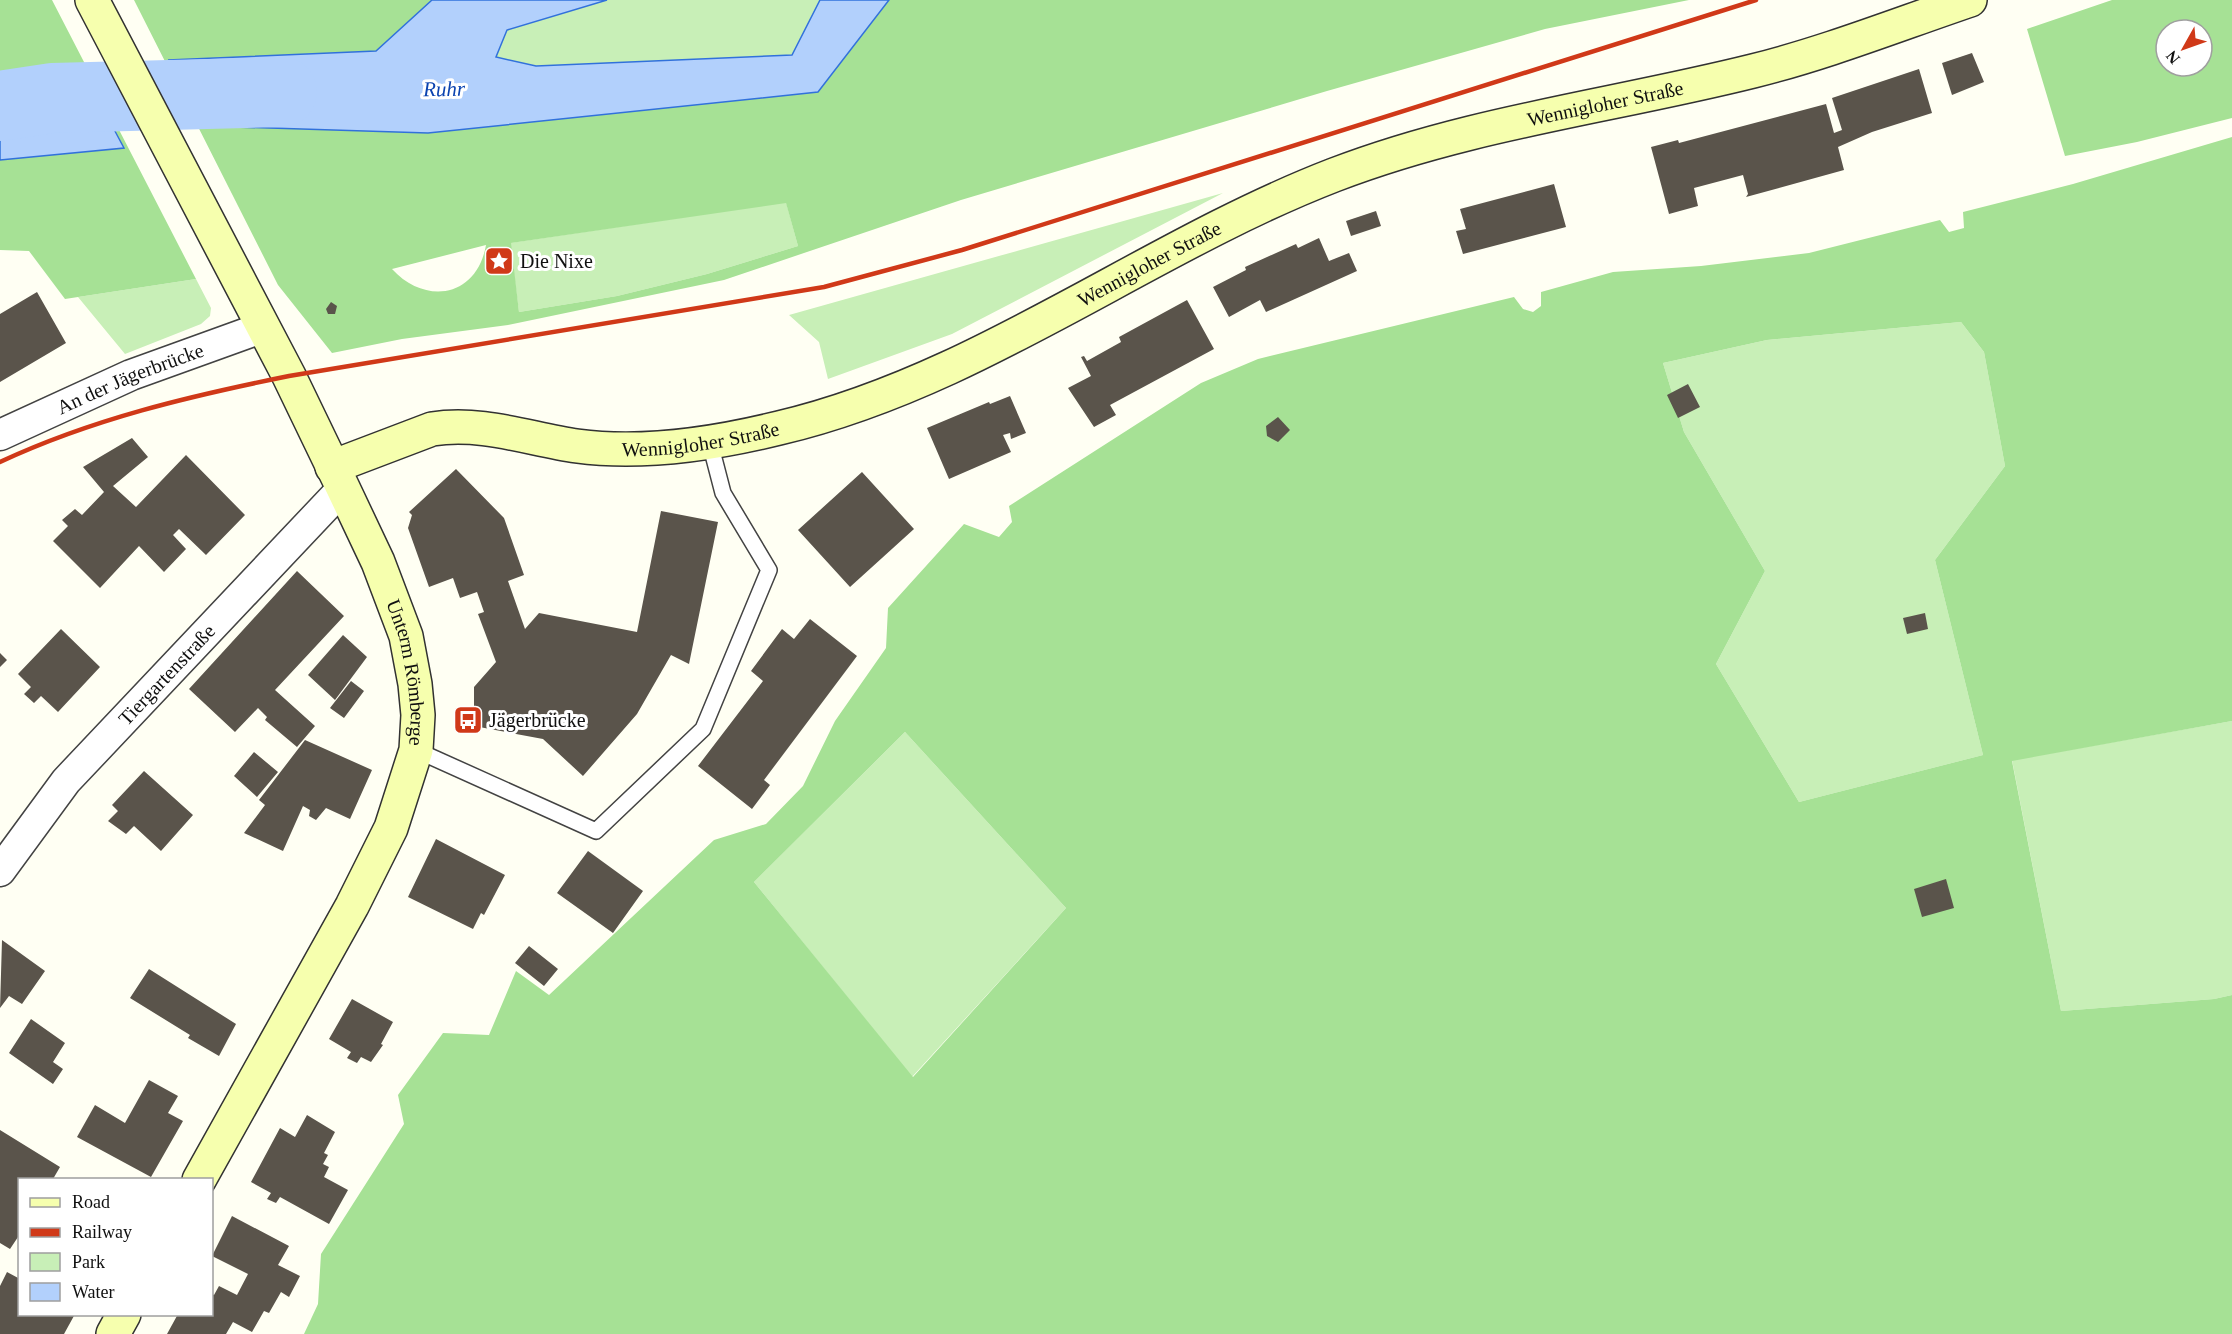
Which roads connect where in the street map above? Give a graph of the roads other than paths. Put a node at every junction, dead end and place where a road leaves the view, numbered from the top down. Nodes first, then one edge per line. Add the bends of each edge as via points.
1 (92, 0) edge
2 (1970, 0) edge
3 (264, 327) junction
4 (0, 435) edge
5 (710, 443) junction
6 (338, 478) junction
7 (416, 750) junction
8 (0, 871) edge
9 (200, 1178) edge
10 (123, 1316) edge
11 (113, 1334) edge

1 - 3 main road, Unterm Römberge
2 - 5 main road, Wennigloher Straße via 1758,70 1492,127 1340,172 1222,225 919,381 782,428
3 - 4 street, An der Jägerbrücke via 131,375
3 - 6 main road, Unterm Römberge
5 - 6 main road, Wennigloher Straße via 665,448 581,446 450,426 432,429
5 - 7 lane via 723,493 769,570 703,729 596,831
6 - 7 main road, Unterm Römberge via 378,562 406,636 417,705
6 - 8 street, Tiergartenstraße via 66,781
7 - 9 main road, Unterm Römberge via 391,828
10 - 11 main road

